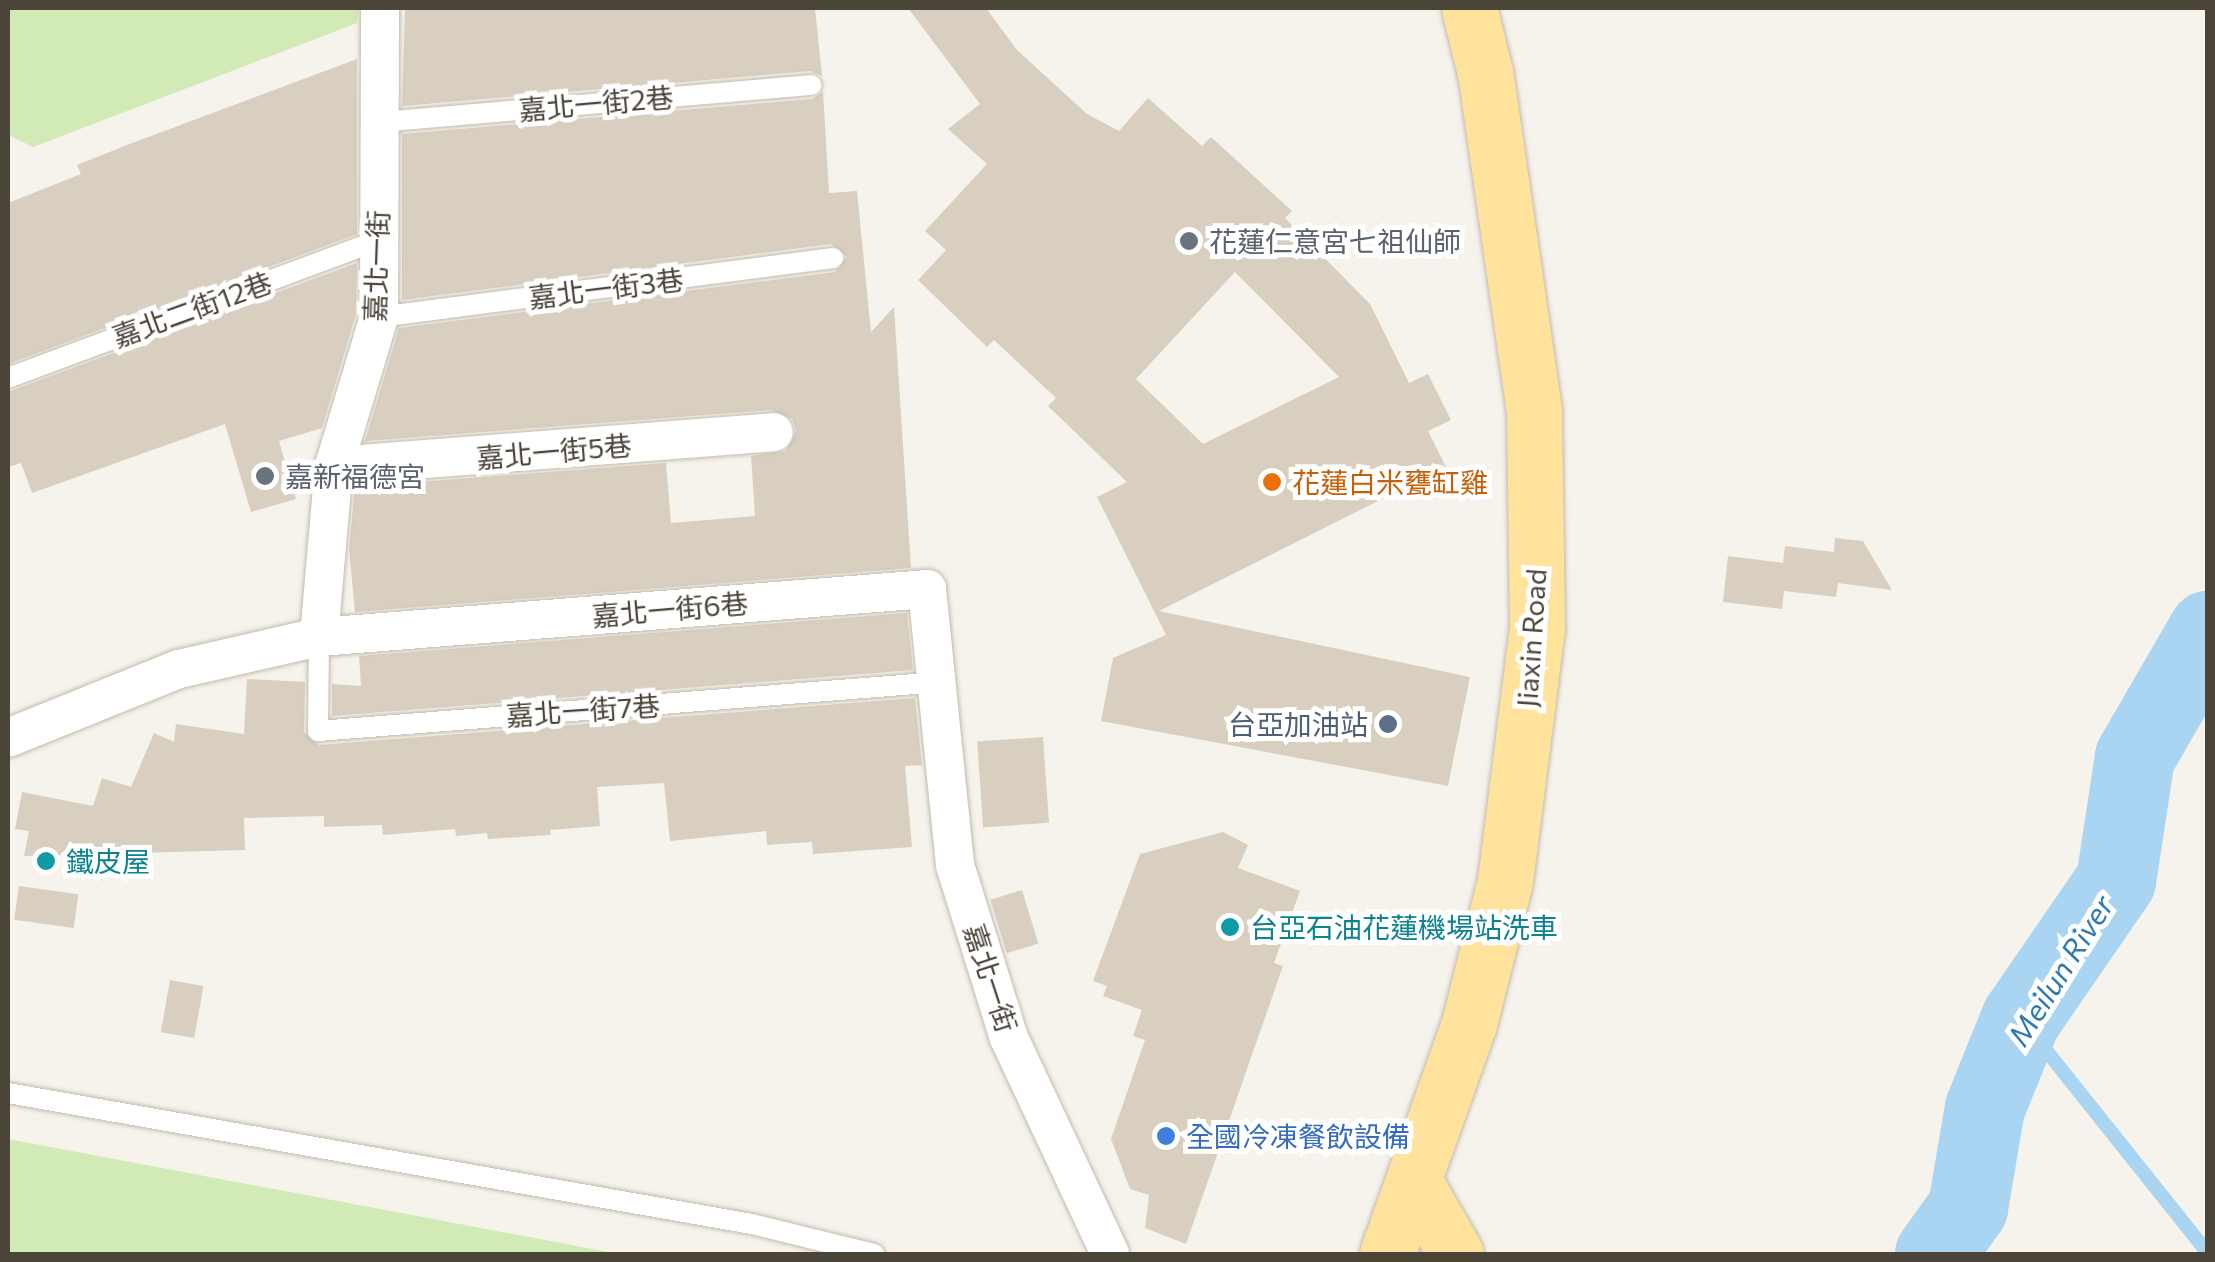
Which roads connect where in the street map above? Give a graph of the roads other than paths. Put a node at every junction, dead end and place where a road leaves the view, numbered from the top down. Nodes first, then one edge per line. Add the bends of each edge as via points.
1 (380, 8) edge
2 (1469, 8) edge
3 (812, 84) dead end
4 (380, 122) junction
5 (377, 240) junction
6 (833, 258) dead end
7 (379, 317) junction
8 (8, 378) edge
9 (774, 432) dead end
10 (334, 466) junction
11 (319, 637) junction
12 (941, 682) junction
13 (8, 738) edge
14 (8, 1093) edge
15 (1417, 1186) junction
16 (874, 1254) edge
17 (1110, 1254) edge
18 (1387, 1254) edge
19 (1456, 1254) edge

1 - 4 street, 嘉北一街
2 - 15 main road, Jiaxin Road via 1485,73 1534,411 1537,628 1505,882
3 - 4 lane, 嘉北一街2巷
4 - 5 street, 嘉北一街
5 - 7 street, 嘉北一街
5 - 8 lane, 嘉北二街12巷
6 - 7 lane, 嘉北一街3巷
7 - 10 street, 嘉北一街
9 - 10 street, 嘉北一街5巷
10 - 11 street, 嘉北一街
11 - 12 street, 嘉北一街6巷 via 928,589
11 - 12 lane, 嘉北一街7巷 via 318,730
11 - 13 street via 179,668
12 - 17 street, 嘉北一街 via 955,865 1009,1038
14 - 16 lane via 752,1224
15 - 18 main road, Jiaxin Road
15 - 19 main road

